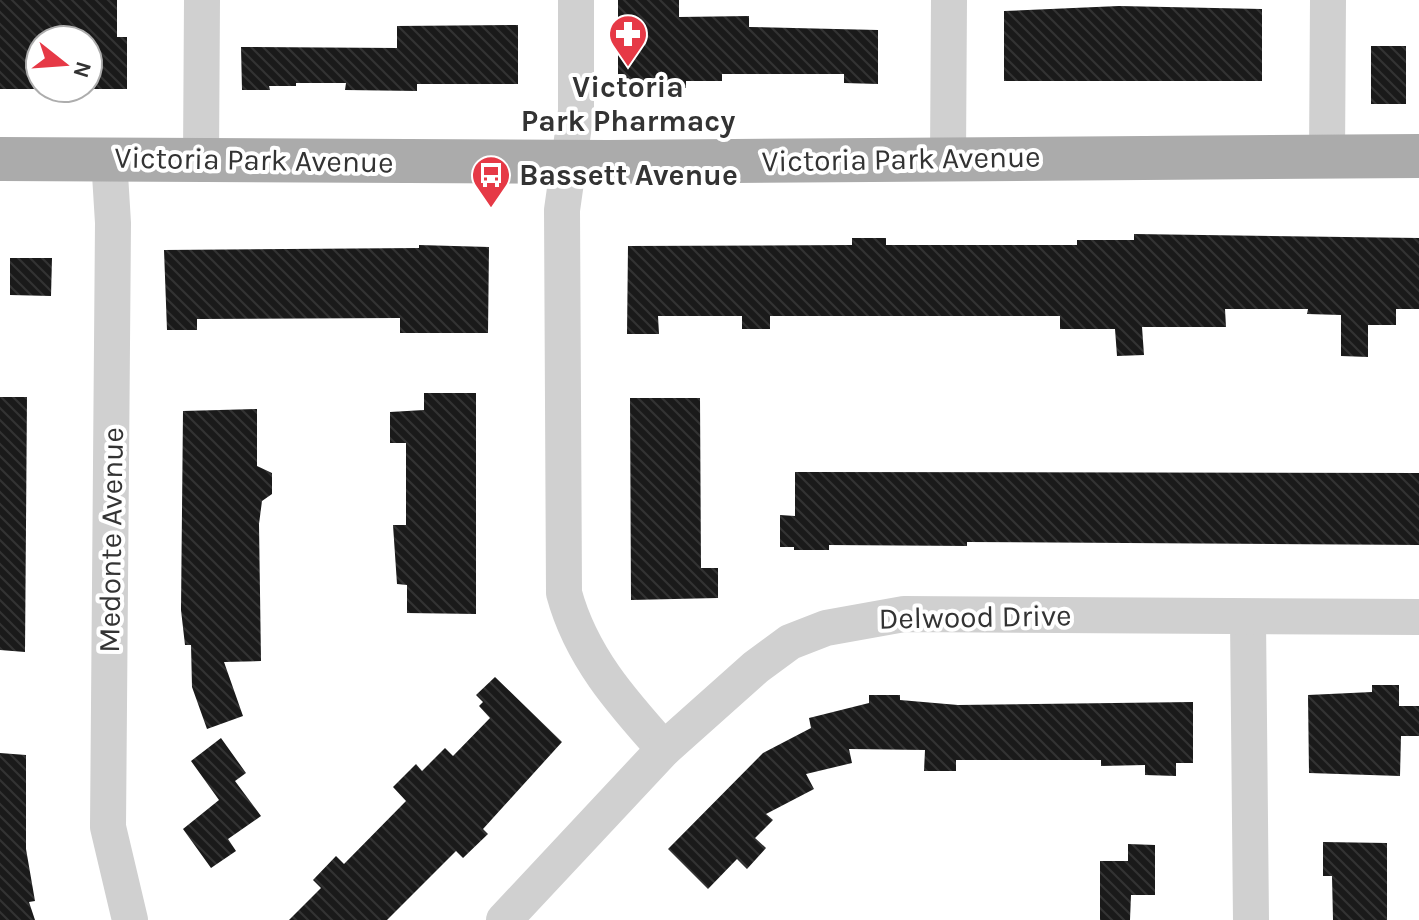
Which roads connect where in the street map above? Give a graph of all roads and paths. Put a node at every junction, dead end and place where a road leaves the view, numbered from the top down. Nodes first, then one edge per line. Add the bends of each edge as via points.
1 (202, 0) edge
2 (576, 0) edge
3 (949, 0) edge
4 (1328, 0) edge
5 (1419, 156) edge
6 (948, 157) junction
7 (1327, 157) junction
8 (109, 158) junction
9 (201, 158) junction
10 (0, 159) edge
11 (569, 162) junction
12 (1419, 617) edge
13 (1248, 619) junction
14 (664, 749) junction
15 (130, 920) edge
16 (504, 920) edge
17 (1251, 920) edge

1 - 9 street
2 - 11 street via 576,111
3 - 6 street
4 - 7 street
5 - 7 main road, Victoria Park Avenue
6 - 7 main road, Victoria Park Avenue
6 - 11 main road, Victoria Park Avenue
8 - 9 main road, Victoria Park Avenue
8 - 10 main road, Victoria Park Avenue
8 - 15 street, Medonte Avenue via 113,239 108,827
9 - 11 main road, Victoria Park Avenue
11 - 14 street via 562,210 564,593 586,651
12 - 13 street, Delwood Drive
13 - 14 street, Delwood Drive via 920,614 865,618 790,642
13 - 17 street
14 - 16 street, Delwood Drive

